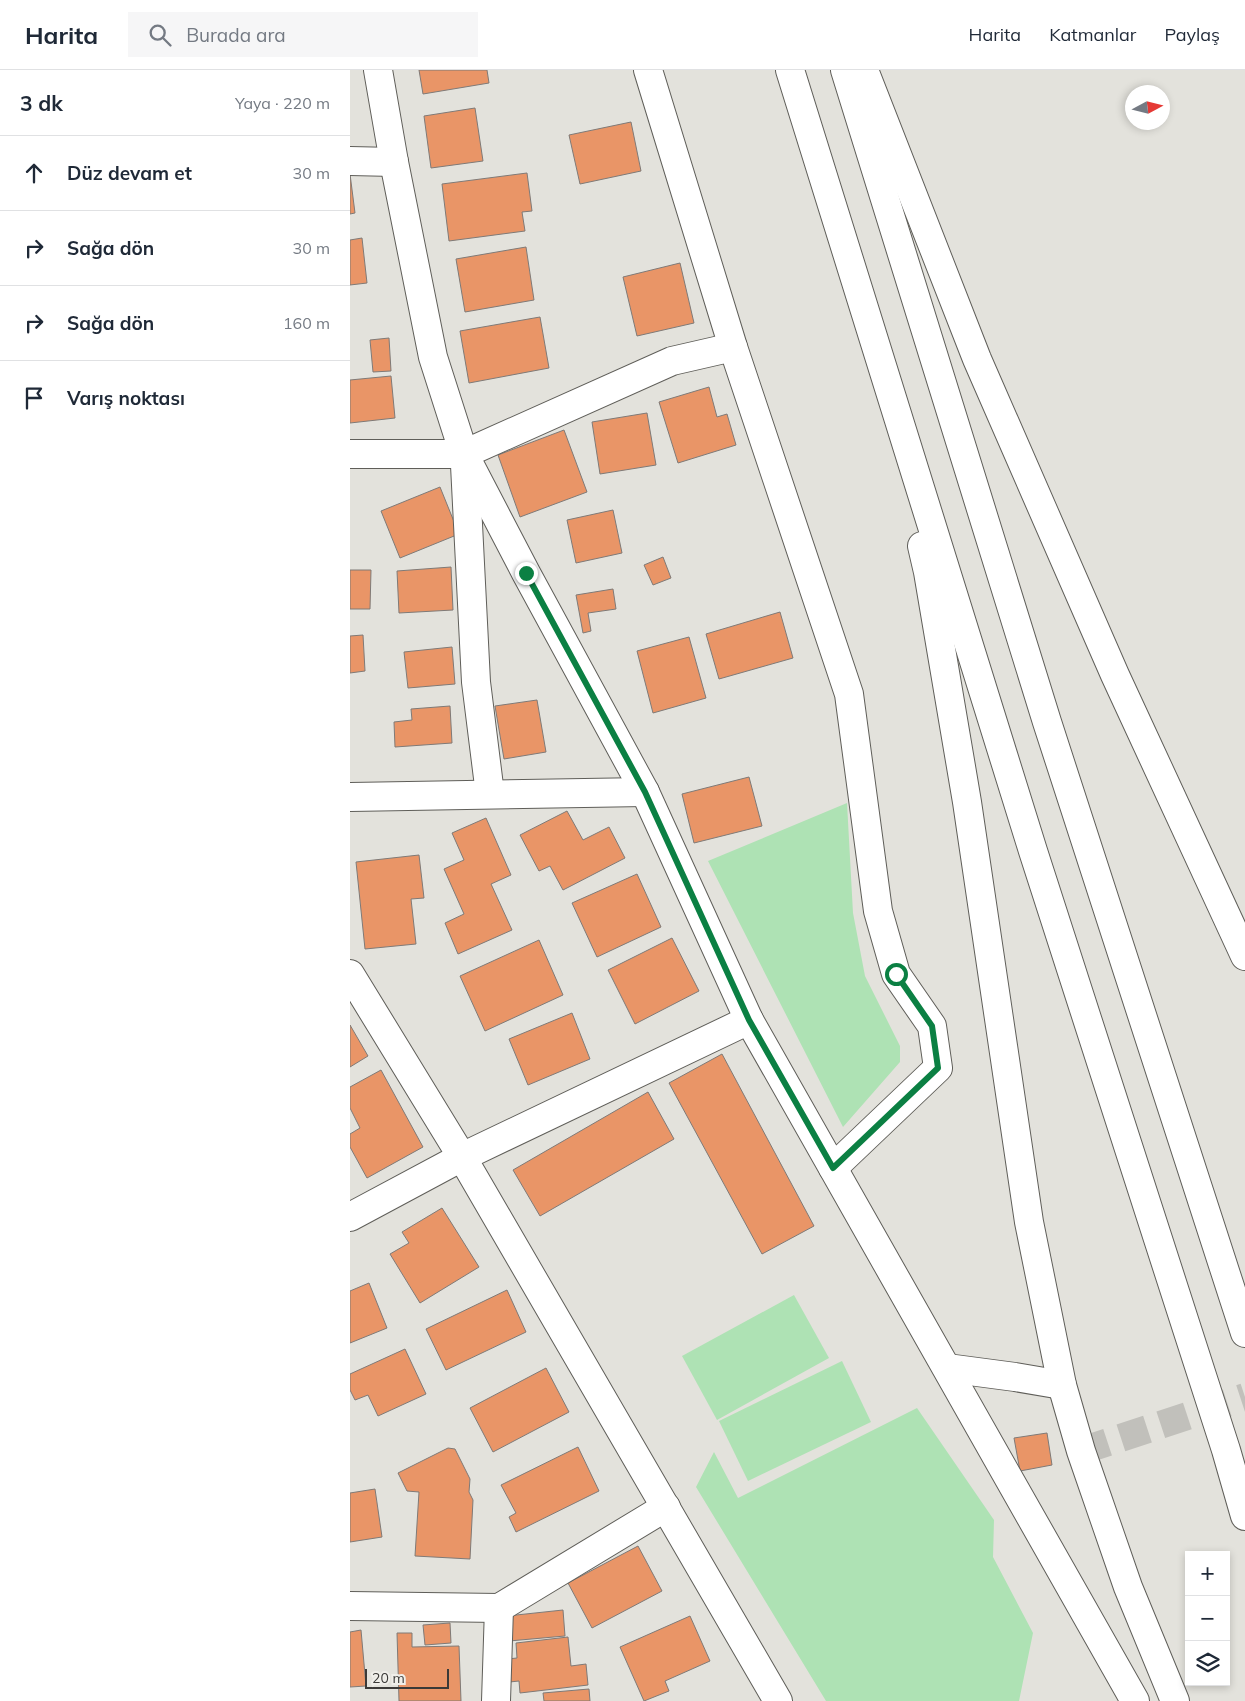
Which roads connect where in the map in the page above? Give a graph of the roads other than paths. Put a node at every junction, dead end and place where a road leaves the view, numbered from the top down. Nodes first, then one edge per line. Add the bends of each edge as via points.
1 (378, 70) edge
2 (648, 70) edge
3 (790, 70) edge
4 (845, 70) edge
5 (864, 70) edge
6 (350, 161) edge
7 (394, 162) junction
8 (874, 337) junction
9 (733, 347) junction
10 (350, 454) edge
11 (464, 454) junction
12 (645, 792) junction
13 (490, 794) junction
14 (350, 797) edge
15 (1245, 956) edge
16 (350, 974) edge
17 (749, 1020) junction
18 (462, 1157) junction
19 (833, 1168) junction
20 (350, 1217) edge
21 (1245, 1333) edge
22 (947, 1368) junction
23 (1062, 1385) junction
24 (666, 1507) junction
25 (1245, 1516) edge
26 (350, 1606) edge
27 (499, 1608) junction
28 (496, 1701) edge
29 (778, 1701) edge
30 (1135, 1701) edge
31 (1175, 1701) edge

1 - 7 main road
2 - 9 main road
3 - 8 main road
4 - 21 main road via 1047,722
5 - 15 main road via 977,360 1115,676
6 - 7 main road
7 - 11 main road via 433,357
8 - 23 main road via 928,572 967,802 1029,1222
8 - 25 main road via 1027,832
9 - 11 main road via 672,361
9 - 19 main road via 849,694 878,911 896,974 932,1026 938,1068
10 - 11 main road
11 - 12 main road
11 - 13 main road via 476,682
12 - 13 main road
12 - 17 main road
13 - 14 main road
16 - 18 main road
17 - 18 main road
17 - 19 main road
18 - 20 main road
18 - 24 main road
19 - 22 main road
22 - 23 main road
22 - 30 main road
23 - 31 main road via 1128,1587
24 - 27 main road
24 - 29 main road
26 - 27 main road
27 - 28 main road

